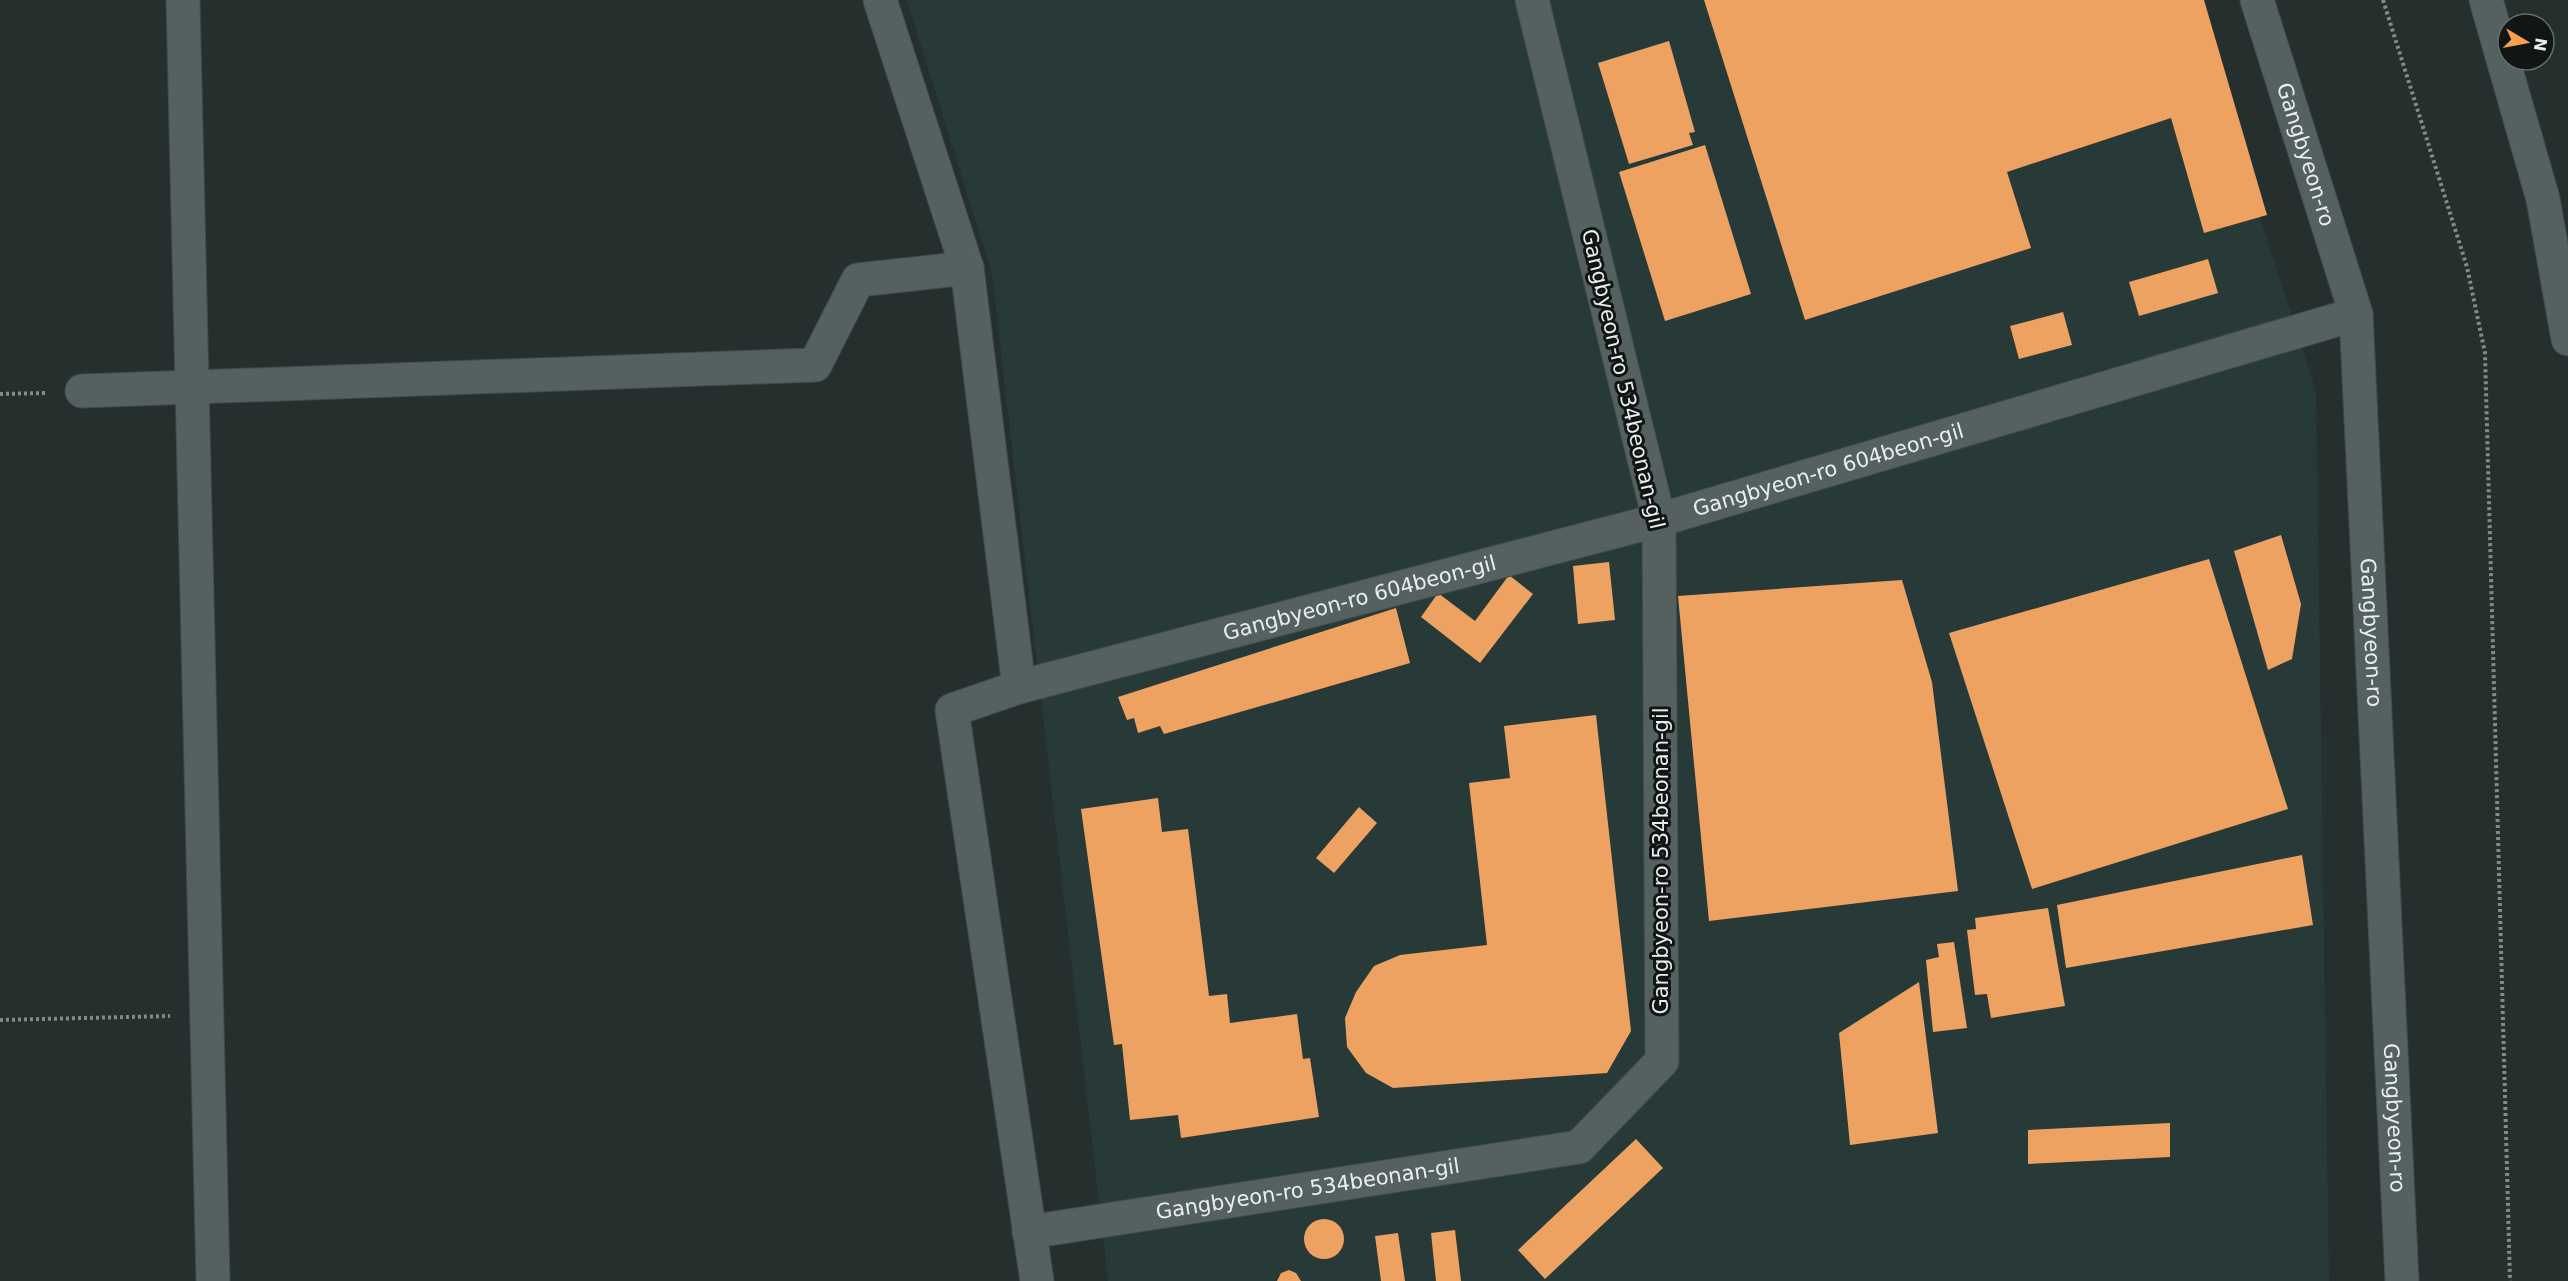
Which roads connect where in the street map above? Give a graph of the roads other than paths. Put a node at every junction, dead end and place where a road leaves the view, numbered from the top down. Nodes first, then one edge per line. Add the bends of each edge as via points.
1 (183, 0) edge
2 (880, 0) edge
3 (1533, 0) edge
4 (2257, 0) edge
5 (2486, 0) edge
6 (967, 268) junction
7 (2356, 314) junction
8 (2568, 339) edge
9 (191, 389) junction
10 (82, 391) road end
11 (1659, 520) junction
12 (1019, 687) junction
13 (1029, 1232) junction
14 (213, 1281) edge
15 (1037, 1281) edge
16 (2402, 1281) edge

1 - 9 street
2 - 6 street
3 - 11 street, Gangbyeon-ro 534beonan-gil
4 - 7 street, Gangbyeon-ro
5 - 8 street via 2543,199
6 - 9 street via 858,280 814,365
6 - 12 street
7 - 11 street, Gangbyeon-ro 604beon-gil
7 - 16 street, Gangbyeon-ro
9 - 10 street
9 - 14 street
11 - 12 street, Gangbyeon-ro 604beon-gil
11 - 13 street, Gangbyeon-ro 534beonan-gil via 1662,1061 1579,1147
12 - 13 street, Gangbyeon-ro 604beon-gil via 952,710
13 - 15 street

